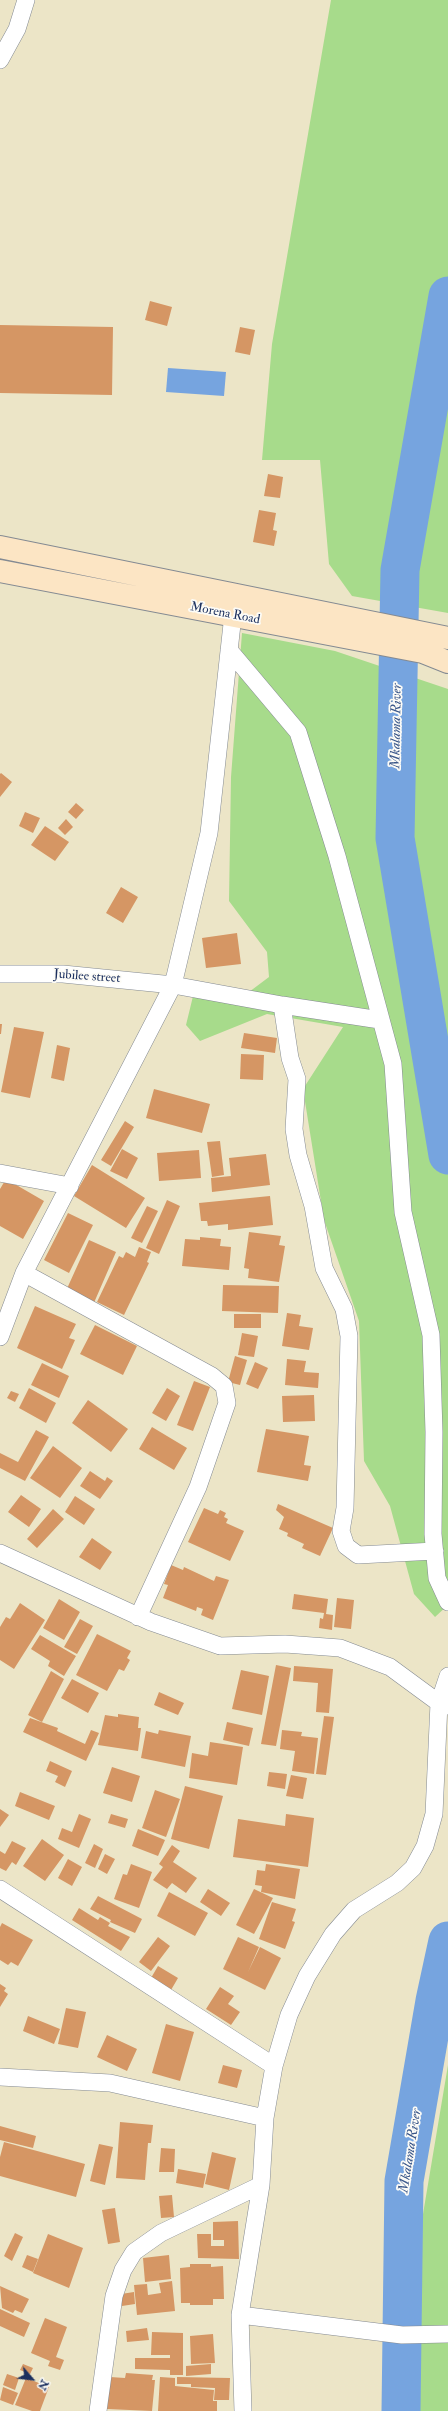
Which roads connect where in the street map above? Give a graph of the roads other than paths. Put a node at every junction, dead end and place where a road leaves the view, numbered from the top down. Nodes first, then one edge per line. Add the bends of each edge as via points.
1 (26, 0) edge
2 (0, 60) edge
3 (0, 547) edge
4 (0, 571) edge
5 (233, 615) junction
6 (348, 627) junction
7 (433, 641) edge
8 (229, 650) junction
9 (448, 662) edge
10 (0, 974) edge
11 (173, 985) junction
12 (282, 1005) junction
13 (380, 1020) junction
14 (0, 1173) edge
15 (70, 1186) junction
16 (24, 1273) junction
17 (0, 1337) edge
18 (435, 1551) junction
19 (0, 1554) edge
20 (448, 1602) edge
21 (138, 1617) junction
22 (448, 1676) edge
23 (444, 1705) edge
24 (0, 1889) edge
25 (274, 2066) junction
26 (0, 2077) edge
27 (265, 2118) junction
28 (261, 2185) junction
29 (240, 2315) junction
30 (448, 2334) edge
31 (98, 2411) edge
32 (243, 2411) edge

1 - 2 street via 17,29
3 - 6 main road, Morena Road
4 - 5 main road, Morena Road
5 - 6 main road, Morena Road
5 - 8 street
6 - 7 main road, Morena Road
7 - 9 main road, Morena Road
8 - 11 street via 209,832
8 - 13 street via 298,732 337,856
10 - 11 street, Jubilee street via 63,974
11 - 12 street, Jubilee street
11 - 15 street
12 - 13 street, Jubilee street
12 - 18 street via 290,1058 297,1080 294,1129 298,1155 313,1206 324,1268 344,1309 349,1336 345,1508 341,1531 346,1546 358,1555
13 - 18 street via 393,1064 403,1212 431,1335
14 - 15 street
15 - 16 street
16 - 17 street
16 - 21 street via 212,1376 224,1386 227,1403 198,1487
18 - 20 street via 437,1578
19 - 21 street
21 - 23 street via 220,1646 285,1644 340,1648 390,1666
22 - 23 street
23 - 25 street via 434,1814 425,1846 413,1868 397,1883 354,1910 333,1934 289,2015
24 - 25 street
25 - 27 street
26 - 27 street via 110,2083
27 - 28 street
28 - 29 street
28 - 31 street via 161,2233 134,2252 123,2270 114,2296
29 - 30 street via 402,2335
29 - 32 street

